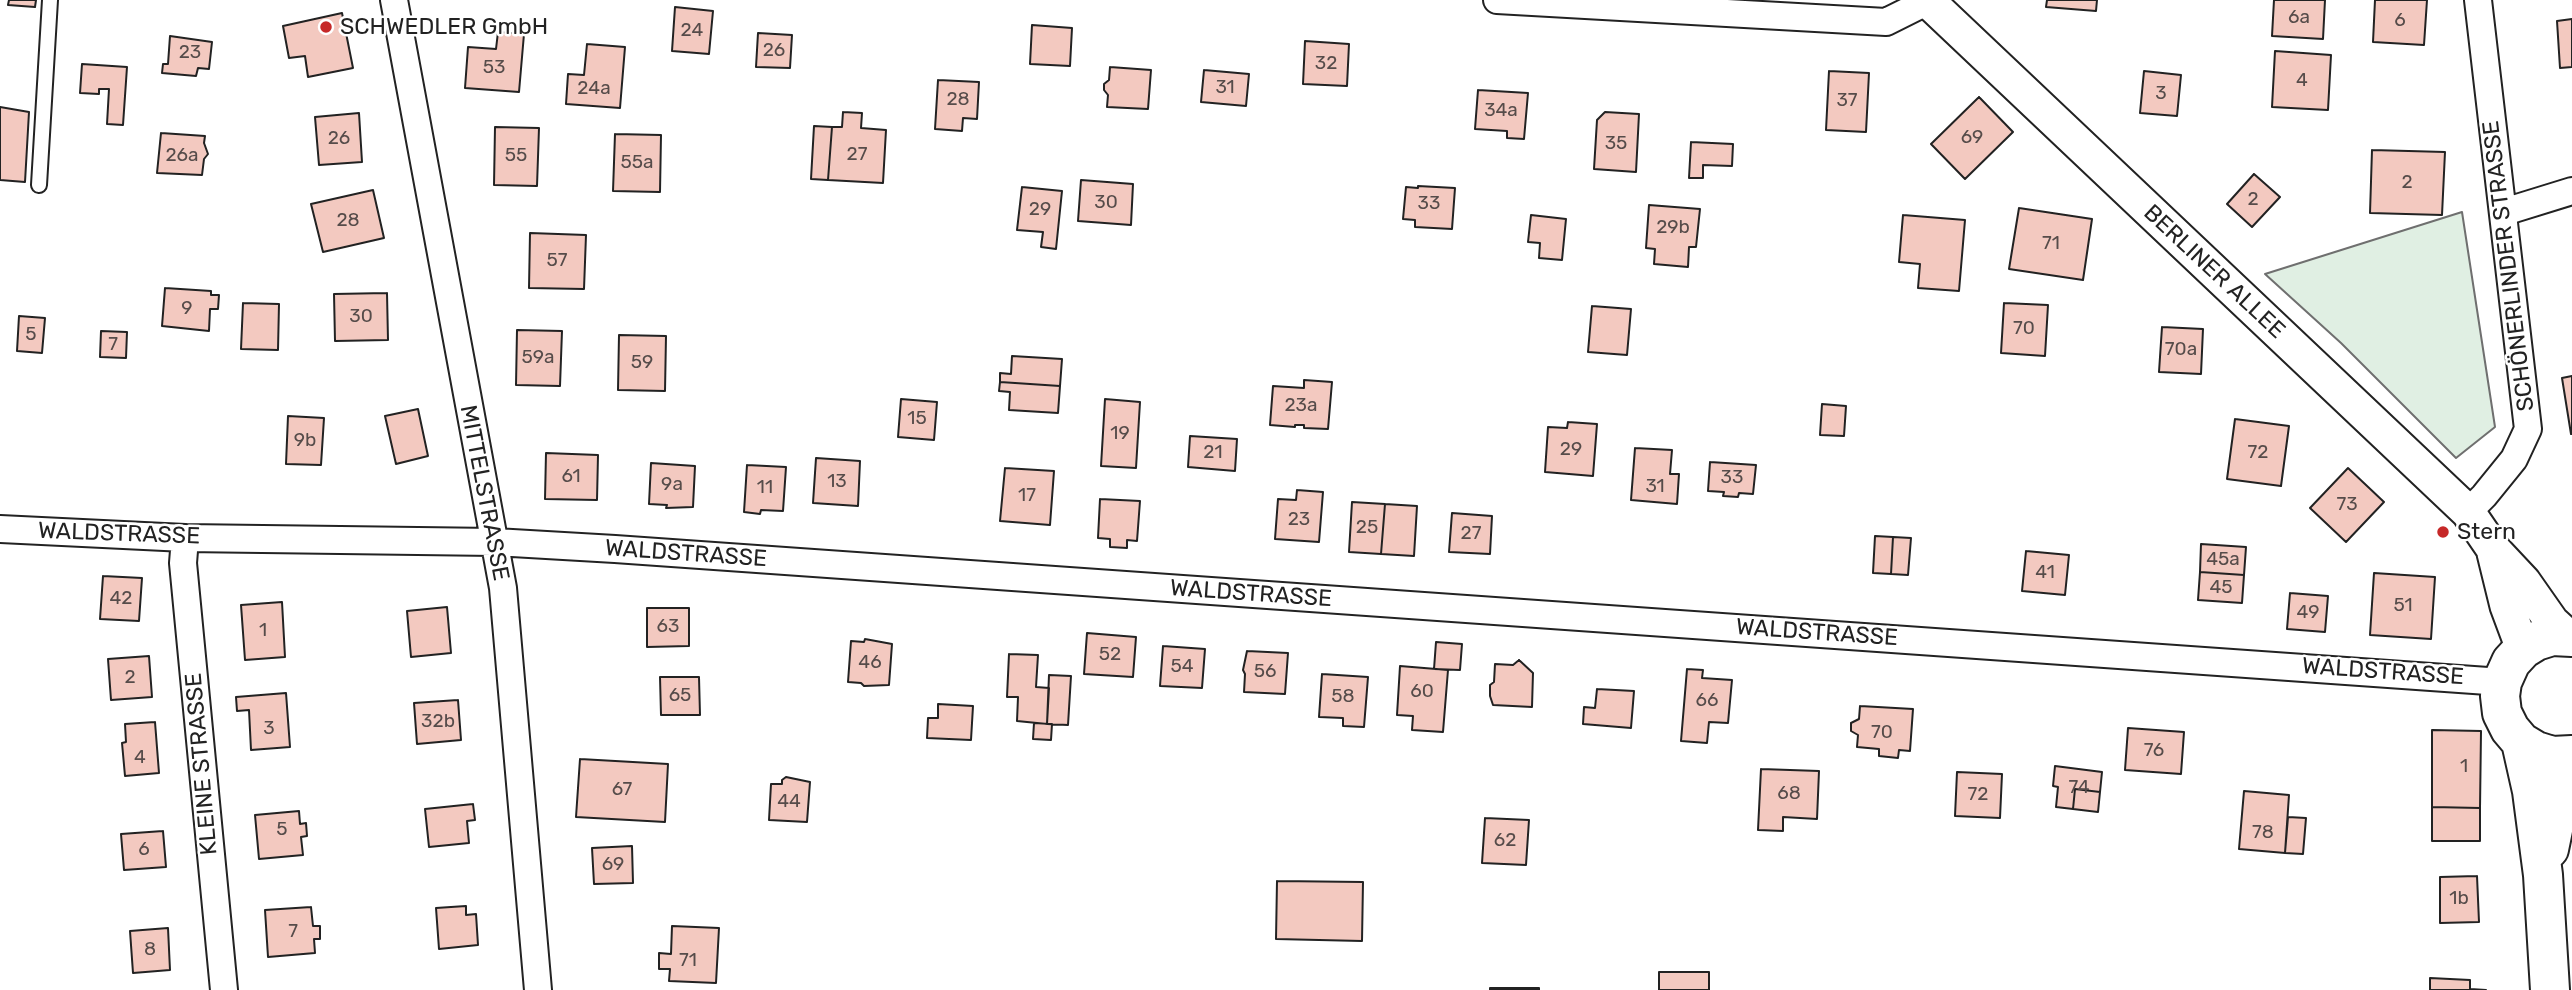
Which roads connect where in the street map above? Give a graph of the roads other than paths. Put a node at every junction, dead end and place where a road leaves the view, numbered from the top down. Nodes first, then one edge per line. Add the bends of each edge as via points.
1 (50, 0) edge
2 (394, 0) edge
3 (1497, 0) edge
4 (2478, 0) edge
5 (1928, 1) edge
6 (39, 186) dead end
7 (2572, 191) edge
8 (2504, 212) junction
9 (2468, 512) junction
10 (0, 529) edge
11 (185, 538) junction
12 (495, 542) junction
13 (2494, 550) junction
14 (2570, 637) edge
15 (2523, 649) junction
16 (2502, 682) junction
17 (2521, 743) junction
18 (2572, 755) edge
19 (2572, 767) edge
20 (2543, 875) junction
21 (223, 990) edge
22 (538, 990) edge
23 (2550, 990) edge

1 - 6 lane
2 - 12 street, MITTELSTRASSE
3 - 5 street via 1886,22
4 - 8 street, SCHÖNERLINDER STRASSE
5 - 9 street, BERLINER ALLEE
7 - 8 street
8 - 9 street, SCHÖNERLINDER STRASSE via 2528,429 2514,459
9 - 13 street, BERLINER ALLEE
10 - 11 street, WALDSTRASSE
11 - 12 street, WALDSTRASSE
11 - 21 street, KLEINE STRASSE via 183,563
12 - 16 street, WALDSTRASSE
12 - 22 street, MITTELSTRASSE via 503,588
13 - 14 street, BERLINER ALLEE via 2552,622
13 - 15 street, BERLINER ALLEE via 2507,607
14 - 15 main road via 2536,640
15 - 16 main road
16 - 17 main road via 2502,713
17 - 18 main road via 2552,756
17 - 20 main road
19 - 20 main road via 2564,778
20 - 23 main road

